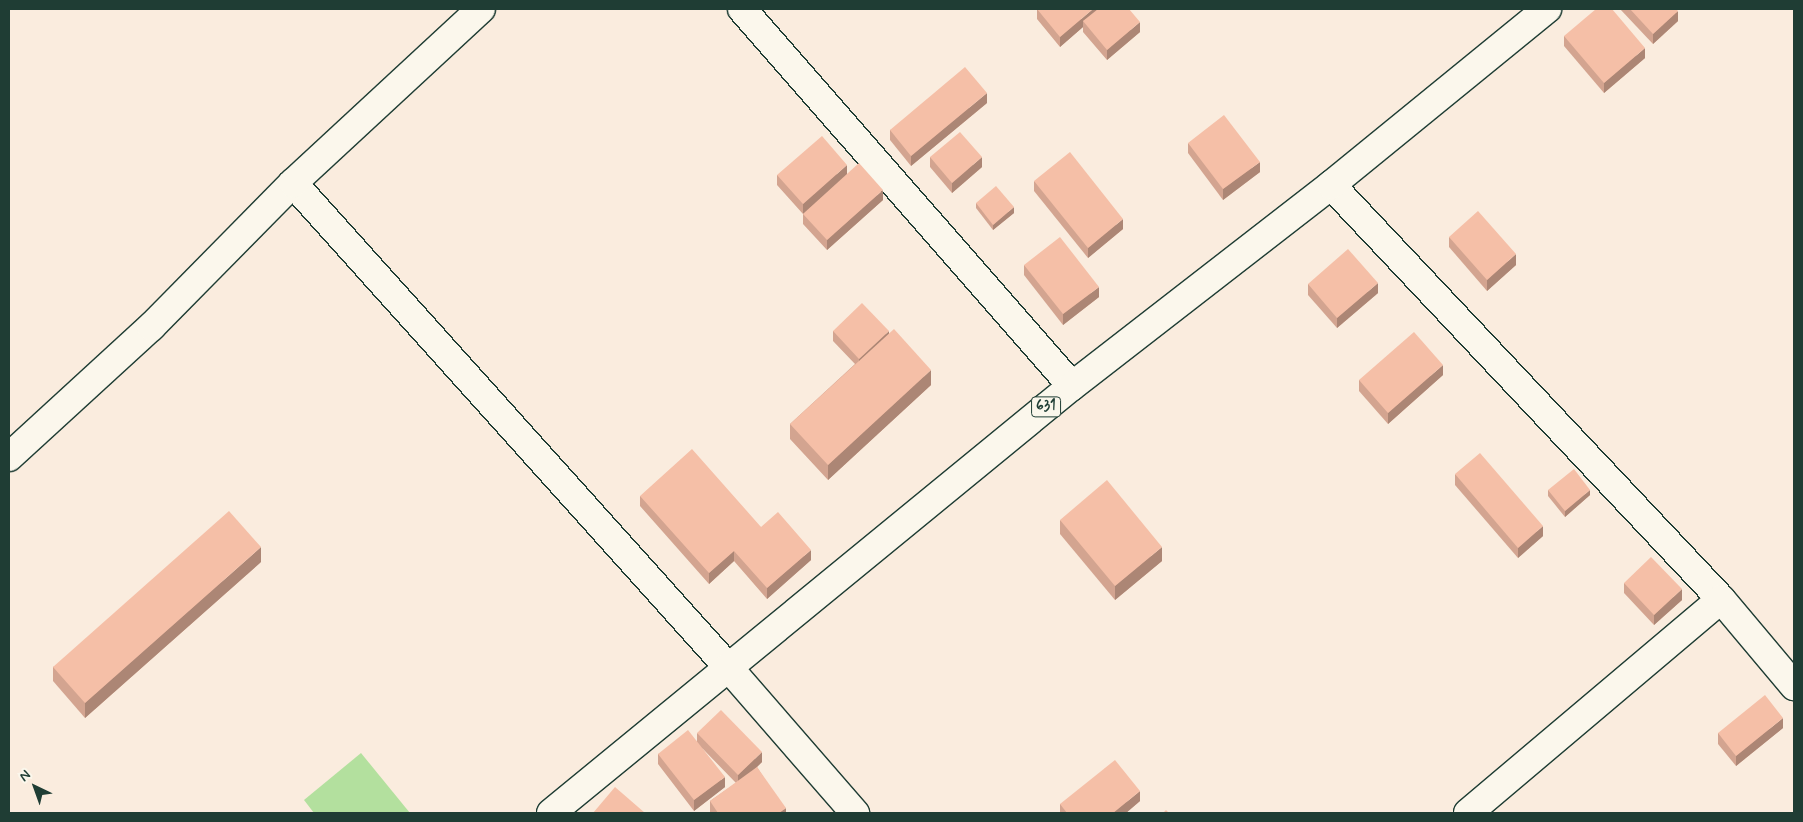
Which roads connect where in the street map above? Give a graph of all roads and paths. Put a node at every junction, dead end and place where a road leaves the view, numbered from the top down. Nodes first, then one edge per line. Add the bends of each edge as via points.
1 (482, 9) edge
2 (742, 9) edge
3 (1547, 9) edge
4 (293, 182) junction
5 (1331, 185) junction
6 (1072, 386) junction
7 (9, 456) edge
8 (1721, 599) junction
9 (728, 667) junction
10 (1794, 686) edge
11 (551, 813) edge
12 (855, 813) edge
13 (1468, 813) edge

1 - 4 street
2 - 6 street
3 - 5 street, 631
4 - 7 street via 151,327
4 - 9 street
5 - 6 street, 631
5 - 8 street
6 - 9 street, 631
8 - 10 street
8 - 13 street
9 - 11 street, 631
9 - 12 street

